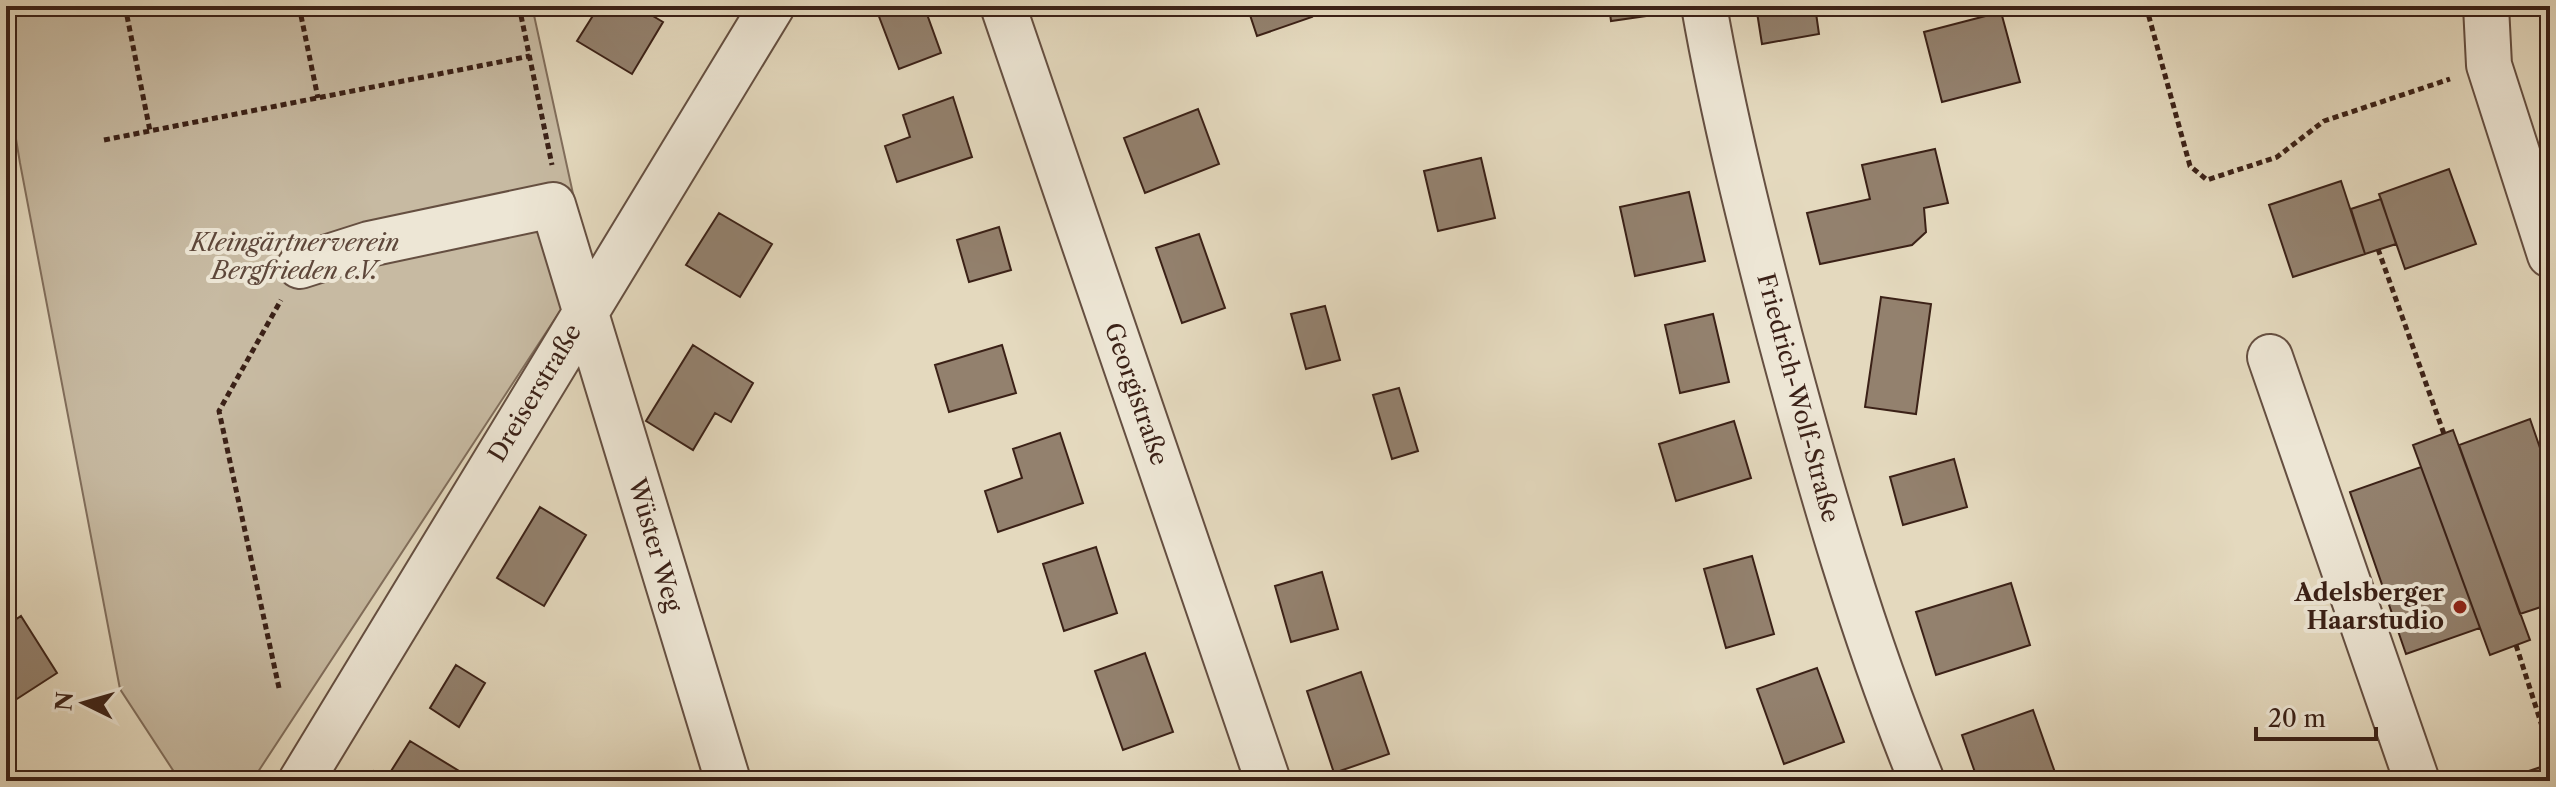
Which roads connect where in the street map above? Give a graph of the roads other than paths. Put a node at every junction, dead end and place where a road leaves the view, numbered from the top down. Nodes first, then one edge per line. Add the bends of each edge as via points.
1 (772, 6) edge
2 (1003, 6) edge
3 (1704, 6) edge
4 (2486, 6) edge
5 (2550, 255) edge
6 (300, 266) road end
7 (586, 309) junction
8 (2270, 357) dead end
9 (301, 781) edge
10 (728, 781) edge
11 (1268, 781) edge
12 (1922, 781) edge
13 (2417, 781) edge

1 - 7 street, Dreiserstraße
2 - 11 street, Georgistraße
3 - 12 street, Friedrich-Wolf-Straße via 1725,125 1809,445 1879,677
4 - 5 street via 2489,65
6 - 7 street, Wüster Weg via 369,244 553,205
7 - 9 street, Dreiserstraße
7 - 10 street, Wüster Weg
8 - 13 street

